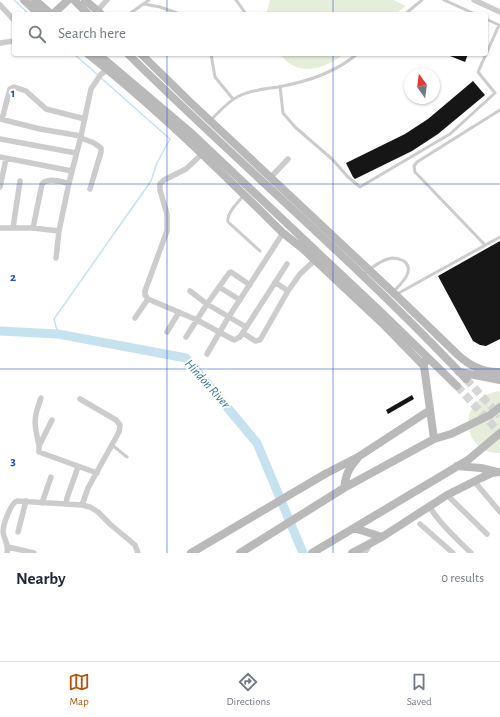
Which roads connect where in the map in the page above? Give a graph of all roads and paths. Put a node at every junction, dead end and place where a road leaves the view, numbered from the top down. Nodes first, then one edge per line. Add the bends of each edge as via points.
1 (24, 0) edge
2 (36, 0) edge
3 (68, 0) edge
4 (74, 0) edge
5 (85, 0) edge
6 (108, 0) edge
7 (149, 0) edge
8 (236, 0) edge
9 (422, 0) edge
10 (444, 0) edge
11 (474, 0) edge
12 (144, 4) junction
13 (0, 6) edge
14 (37, 12) edge
15 (50, 12) edge
16 (54, 12) edge
17 (86, 12) edge
18 (99, 12) edge
19 (132, 12) edge
20 (174, 12) edge
21 (245, 12) edge
22 (407, 12) edge
23 (471, 12) edge
24 (500, 12) edge
25 (12, 18) edge
26 (488, 20) edge
27 (500, 26) edge
28 (12, 41) edge
29 (0, 43) edge
30 (488, 51) edge
31 (90, 56) edge
32 (100, 56) edge
33 (130, 56) edge
34 (143, 56) edge
35 (212, 56) edge
36 (355, 56) edge
37 (486, 56) edge
38 (105, 72) junction
39 (280, 86) junction
40 (232, 99) junction
41 (500, 110) edge
42 (1, 119) edge
43 (85, 119) junction
44 (171, 120) junction
45 (211, 120) junction
46 (180, 129) junction
47 (81, 137) junction
48 (0, 139) edge
49 (239, 147) junction
50 (76, 153) junction
51 (201, 154) junction
52 (232, 154) junction
53 (3, 158) edge
54 (288, 159) dead end
55 (72, 171) junction
56 (270, 177) junction
57 (20, 181) dead end
58 (69, 183) junction
59 (0, 187) edge
60 (90, 189) dead end
61 (244, 195) junction
62 (0, 228) edge
63 (13, 228) junction
64 (33, 228) junction
65 (59, 232) junction
66 (283, 233) junction
67 (500, 236) edge
68 (486, 245) junction
69 (260, 251) dead end
70 (56, 258) dead end
71 (315, 260) junction
72 (287, 264) dead end
73 (369, 269) junction
74 (362, 276) junction
75 (275, 282) junction
76 (250, 284) junction
77 (219, 288) junction
78 (190, 291) dead end
79 (288, 291) junction
80 (394, 293) junction
81 (148, 299) junction
82 (240, 300) junction
83 (207, 304) junction
84 (392, 304) junction
85 (406, 304) junction
86 (179, 312) junction
87 (135, 318) dead end
88 (228, 318) junction
89 (197, 320) junction
90 (244, 330) junction
91 (167, 332) dead end
92 (219, 333) junction
93 (186, 338) dead end
94 (207, 354) dead end
95 (427, 356) junction
96 (424, 366) junction
97 (459, 372) junction
98 (498, 376) edge
99 (466, 379) tunnel mouth
100 (457, 386) tunnel mouth
101 (41, 398) dead end
102 (80, 399) dead end
103 (500, 407) edge
104 (430, 410) junction
105 (52, 420) dead end
106 (500, 433) edge
107 (434, 440) junction
108 (112, 445) junction
109 (39, 446) junction
110 (127, 457) dead end
111 (358, 457) junction
112 (457, 466) junction
113 (78, 467) junction
114 (499, 472) edge
115 (97, 473) junction
116 (51, 477) dead end
117 (474, 481) junction
118 (344, 488) junction
119 (447, 495) junction
120 (26, 501) junction
121 (42, 503) junction
122 (66, 504) junction
123 (82, 505) junction
124 (429, 506) junction
125 (500, 512) edge
126 (420, 524) dead end
127 (354, 528) junction
128 (2, 530) edge
129 (18, 532) dead end
130 (487, 534) dead end
131 (382, 537) junction
132 (371, 542) junction
133 (8, 547) junction
134 (7, 553) edge
135 (34, 553) edge
136 (138, 553) edge
137 (191, 553) edge
138 (240, 553) edge
139 (312, 553) edge
140 (352, 553) edge
141 (362, 553) edge
142 (453, 553) edge
143 (471, 553) edge

1 - 14 street
2 - 15 street
3 - 16 street
4 - 17 street
5 - 18 street
6 - 18 street
7 - 12 lane
8 - 21 lane
9 - 22 lane
10 - 23 lane
11 - 24 street
12 - 19 lane
12 - 20 lane
13 - 25 street
26 - 27 lane
27 - 30 lane
28 - 29 street
31 - 38 street
32 - 44 street
33 - 52 street
34 - 45 street
35 - 40 lane via 215,77
36 - 39 lane via 321,75
37 - 39 lane via 478,72 495,93 450,134 360,186 283,113
38 - 43 street via 91,88
38 - 44 street
39 - 40 lane via 249,92
40 - 45 lane
41 - 68 lane via 414,166 415,172
42 - 43 street via 10,89 14,87 26,91 46,109
42 - 47 street
43 - 47 street
44 - 46 street
45 - 49 street
46 - 51 street
46 - 95 street
47 - 50 street
47 - 60 street via 101,148
48 - 50 street
49 - 52 street
49 - 56 street
50 - 55 street
51 - 61 street
51 - 81 street via 186,169 160,184 167,226 165,240 146,291
52 - 74 street
53 - 55 street
53 - 59 street
54 - 56 street
55 - 58 street
56 - 73 street
57 - 63 street
58 - 64 street via 49,180 42,184
58 - 65 street
61 - 66 street
61 - 69 lane via 229,215 228,222
62 - 63 street
63 - 64 street
64 - 65 street
65 - 70 street
66 - 71 street
66 - 76 street
67 - 68 lane
68 - 80 lane
71 - 79 street via 300,274
71 - 96 street
72 - 75 street
73 - 74 lane
73 - 80 street
73 - 80 lane via 392,258 405,262 408,274
74 - 84 street
75 - 79 street
75 - 90 street
76 - 77 street via 230,272
76 - 82 street
77 - 82 street
77 - 83 street
78 - 83 street
79 - 90 street via 260,340 255,341
80 - 85 street
81 - 86 street
81 - 87 street
82 - 88 street
83 - 88 street
83 - 89 street
84 - 85 street
84 - 97 street
85 - 98 street via 467,363
86 - 89 street
86 - 91 street
88 - 90 street
88 - 92 street
89 - 92 street
89 - 93 street
90 - 92 street via 240,337 234,340
92 - 94 street
95 - 96 street
95 - 100 street
96 - 104 street
97 - 98 street
97 - 99 street
101 - 109 street via 34,421
102 - 108 street via 119,422 120,428
103 - 107 street via 451,434
104 - 107 street
104 - 111 street
105 - 109 street
106 - 112 street
107 - 118 street
108 - 110 lane
108 - 115 street
109 - 113 street via 42,454
111 - 118 street via 350,466
111 - 137 street
112 - 114 street
112 - 127 street
113 - 115 street
113 - 122 street
114 - 117 street
115 - 123 street
116 - 121 street
117 - 119 street
117 - 125 street
118 - 138 street
119 - 124 street
119 - 130 street
120 - 121 street
120 - 128 street via 18,501 12,505
120 - 129 street
121 - 122 street
122 - 123 street
123 - 136 street via 98,512 135,545
124 - 131 street
124 - 143 street
126 - 142 street
127 - 131 street
127 - 139 street
128 - 133 street
131 - 132 street
132 - 140 street
132 - 141 street
133 - 134 street
133 - 135 street

